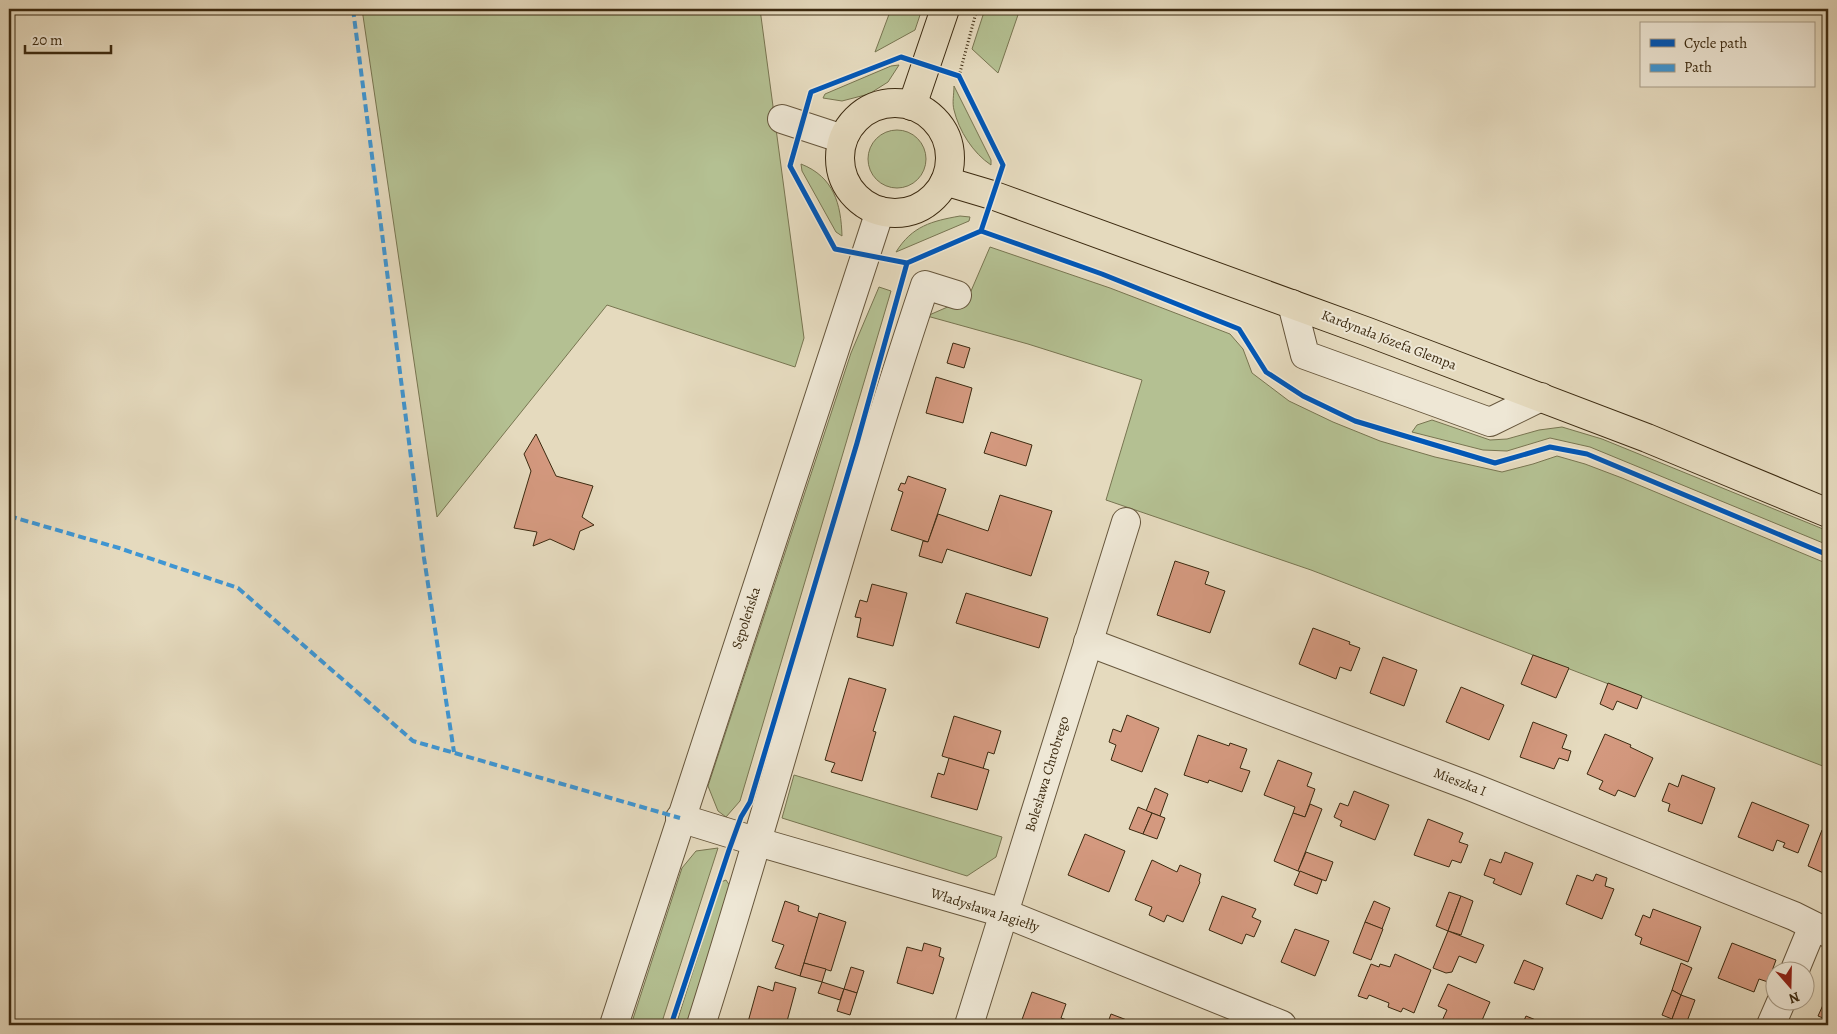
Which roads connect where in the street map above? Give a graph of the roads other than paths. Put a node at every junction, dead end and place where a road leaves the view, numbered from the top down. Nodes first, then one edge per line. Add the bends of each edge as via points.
1 (945, 9) edge
2 (912, 106) junction
3 (782, 120) dead end
4 (843, 139) junction
5 (945, 181) junction
6 (880, 211) junction
7 (957, 296) dead end
8 (1292, 304) junction
9 (1540, 397) junction
10 (1828, 513) edge
11 (1126, 522) dead end
12 (1088, 642) junction
13 (680, 818) junction
14 (758, 842) junction
15 (1004, 913) junction
16 (1821, 930) edge
17 (1800, 962) edge
18 (1777, 1012) edge
19 (614, 1025) edge
20 (700, 1025) edge
21 (969, 1025) edge
22 (1282, 1025) edge
23 (1771, 1025) edge

1 - 2 main road
2 - 4 main road via 888,104 866,112 856,119
2 - 5 main road via 929,115 945,136 950,164
3 - 4 street
4 - 6 main road via 841,169 846,183 854,196
5 - 6 main road via 922,206 897,213
5 - 8 main road, Kardynała Józefa Glempa via 992,195
6 - 13 street, Sępoleńska
7 - 14 street via 925,285 886,403
8 - 9 main road, Kardynała Józefa Glempa
8 - 9 street via 1305,355 1490,422
9 - 10 main road, Kardynała Józefa Glempa
11 - 12 street, Bolesława Chrobrego
12 - 15 street, Bolesława Chrobrego
12 - 16 street, Mieszka I via 1472,787 1794,916
13 - 14 street, Władysława Jagiełły
13 - 19 street, Sępoleńska
14 - 15 street, Władysława Jagiełły
14 - 20 street
15 - 21 street, Bolesława Chrobrego
15 - 22 street, Władysława Jagiełły
16 - 17 street
18 - 23 street

